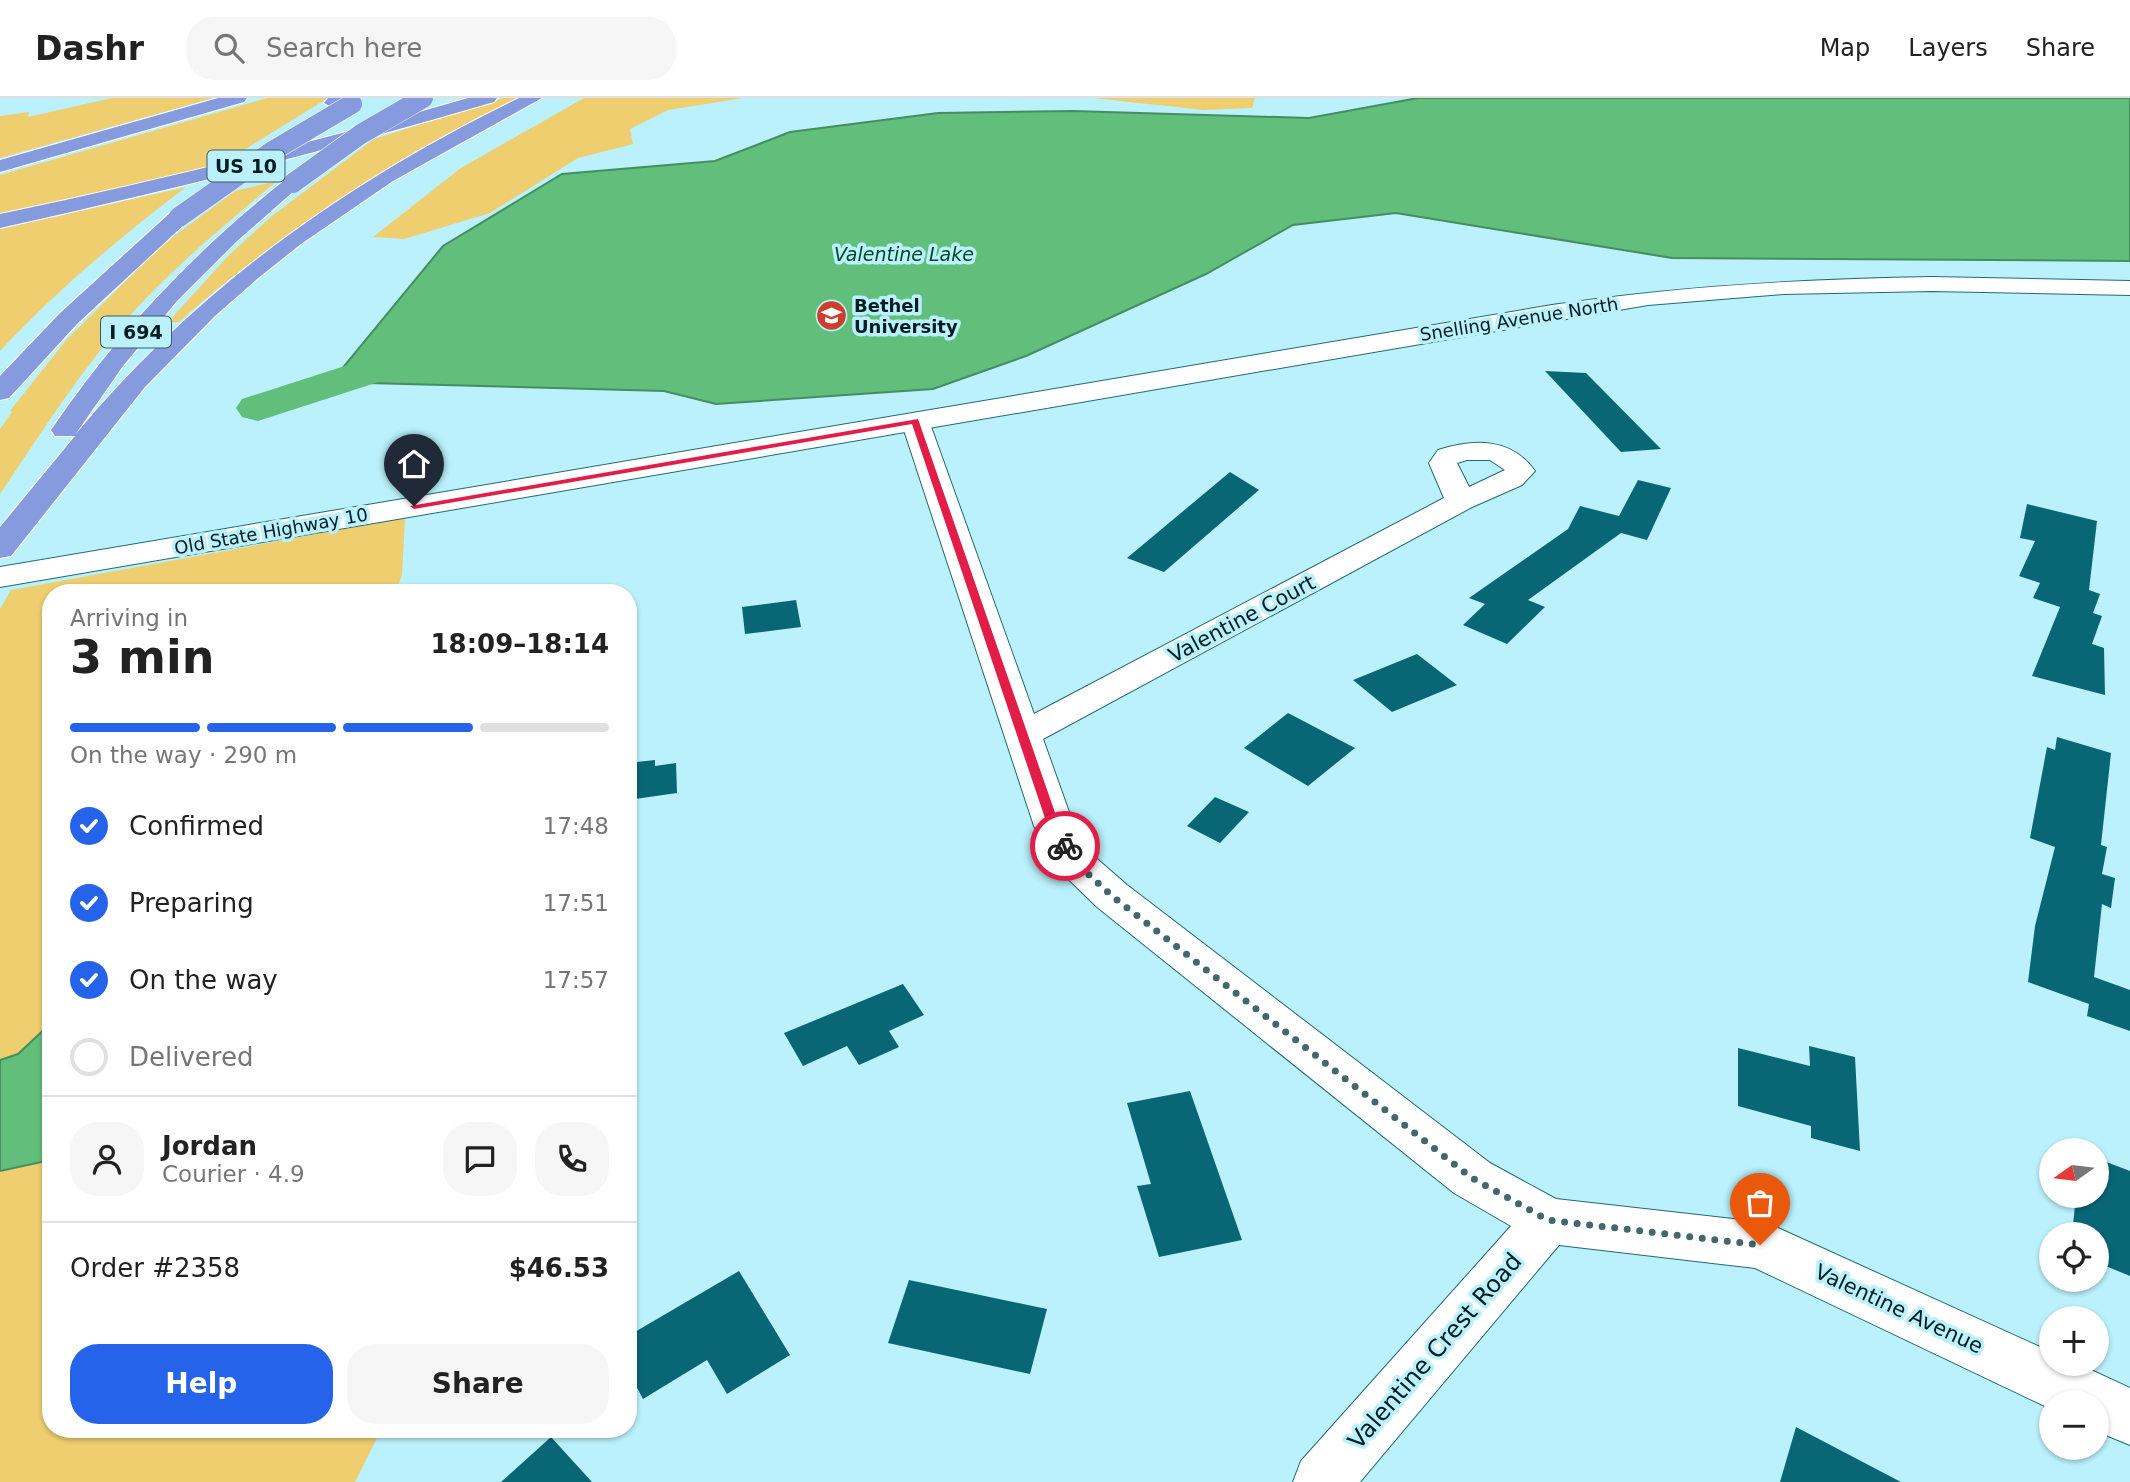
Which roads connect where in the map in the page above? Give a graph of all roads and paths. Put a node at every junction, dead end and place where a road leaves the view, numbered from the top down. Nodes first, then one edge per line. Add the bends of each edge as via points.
1 (238, 98) edge
2 (424, 98) edge
3 (488, 98) edge
4 (533, 98) edge
5 (347, 101) edge
6 (0, 166) edge
7 (170, 217) junction
8 (0, 221) edge
9 (2130, 288) edge
10 (0, 386) edge
11 (0, 392) edge
12 (915, 421) junction
13 (1461, 501) dead end
14 (11, 533) edge
15 (0, 577) edge
16 (1022, 735) junction
17 (1548, 1220) junction
18 (2130, 1417) edge
19 (1322, 1482) edge

1 - 6 highway
2 - 14 highway, I 694, bridge via 361,134 292,183 218,245 146,320 68,424 33,482
3 - 8 highway, US 10 via 319,148
4 - 14 highway via 390,174 266,260 146,371
5 - 7 highway, I 694, bridge
7 - 10 highway via 52,317
7 - 11 highway, I 694
9 - 12 street, Snelling Avenue North via 1854,285 1648,298
12 - 15 street, Old State Highway 10
12 - 16 street, Valentine Avenue
13 - 16 street, Valentine Court
16 - 17 street, Valentine Avenue via 1054,827 1074,861 1112,896 1472,1178
17 - 18 street, Valentine Avenue via 1760,1245
17 - 19 street, Valentine Crest Road

